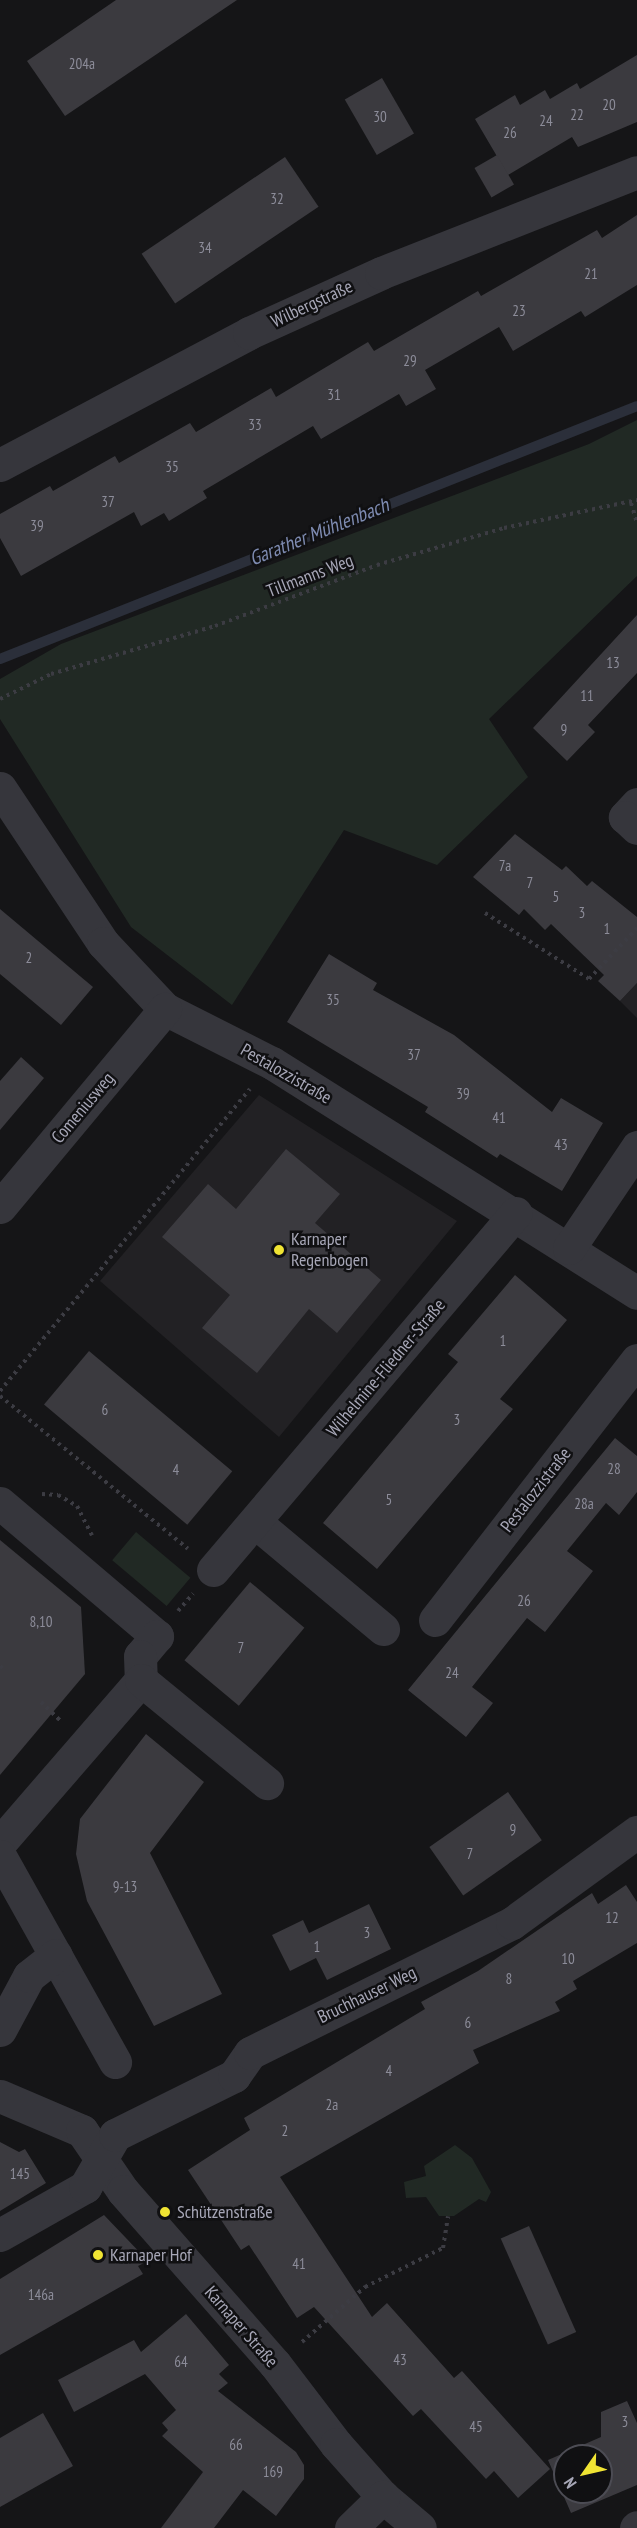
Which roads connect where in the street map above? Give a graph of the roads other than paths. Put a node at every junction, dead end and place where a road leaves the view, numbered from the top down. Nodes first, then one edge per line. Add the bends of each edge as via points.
1 (637, 172) edge
2 (0, 465) edge
3 (0, 788) edge
4 (637, 804) edge
5 (637, 828) edge
6 (165, 1009) junction
7 (637, 1147) edge
8 (0, 1207) edge
9 (516, 1213) junction
10 (569, 1248) junction
11 (637, 1293) edge
12 (637, 1360) edge
13 (0, 1503) edge
14 (255, 1522) junction
15 (213, 1570) road end
16 (435, 1620) dead end
17 (383, 1629) dead end
18 (141, 1680) junction
19 (267, 1783) dead end
20 (637, 1832) edge
21 (0, 1844) edge
22 (0, 1856) edge
23 (56, 1955) junction
24 (0, 2030) edge
25 (115, 2062) dead end
26 (0, 2096) edge
27 (102, 2158) junction
28 (0, 2235) edge
29 (382, 2498) junction
30 (351, 2528) edge
31 (420, 2528) edge

1 - 2 street, Wilbergstraße via 381,273 249,333
3 - 6 street, Pestalozzistraße via 103,943
4 - 5 street via 625,817
6 - 8 street, Comeniusweg
6 - 9 street, Pestalozzistraße via 272,1063
7 - 10 street
9 - 10 street, Pestalozzistraße
9 - 14 street, Wilhelmine-Fliedner-Straße
10 - 11 street, Pestalozzistraße
12 - 16 street, Pestalozzistraße
13 - 18 street via 157,1636 140,1656
14 - 15 street, Wilhelmine-Fliedner-Straße
14 - 17 street
18 - 19 street
18 - 21 street
20 - 27 street, Bruchhauser Weg via 512,1923 250,2053 234,2076 115,2135
22 - 23 street
23 - 24 street via 29,1976
23 - 25 street
26 - 27 street, Karnaper Straße via 82,2131
27 - 28 street via 85,2187
27 - 29 street, Karnaper Straße via 123,2191 275,2364
29 - 30 street
29 - 31 street, Karnaper Straße

